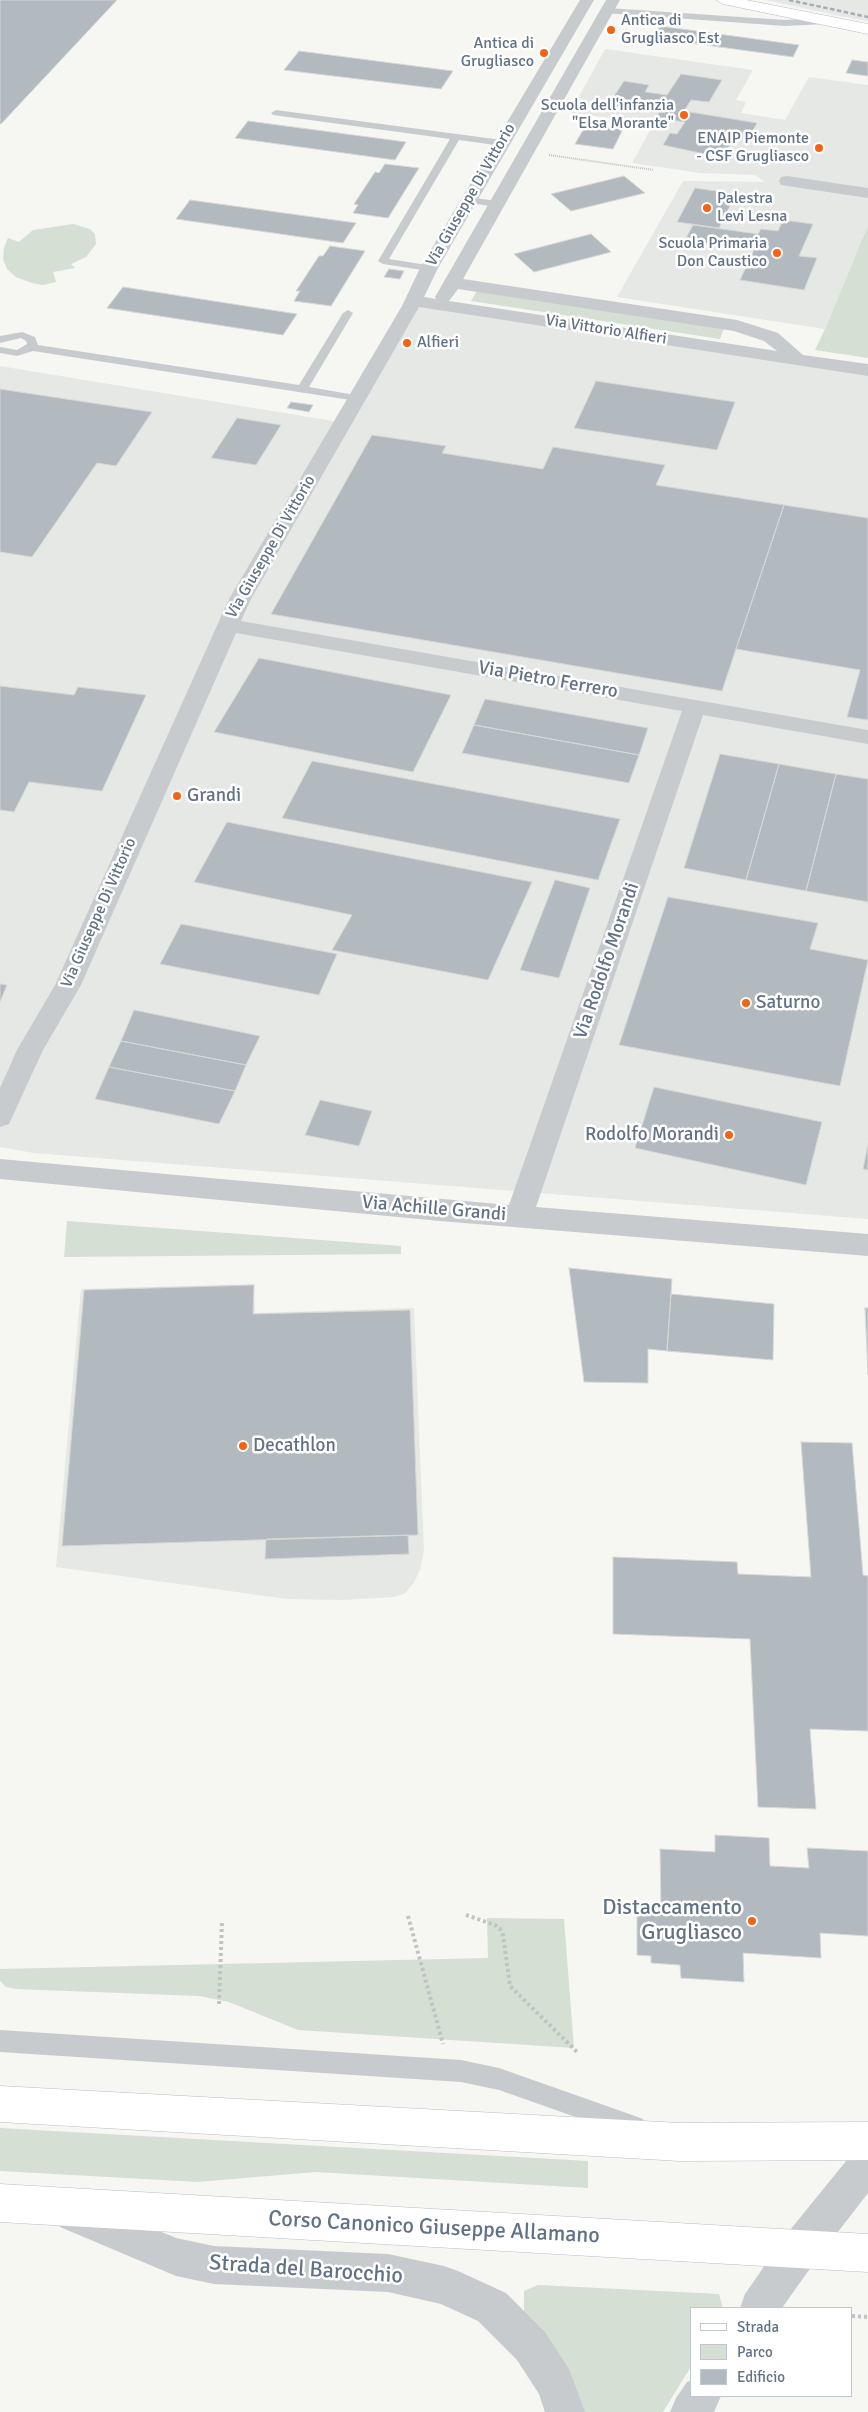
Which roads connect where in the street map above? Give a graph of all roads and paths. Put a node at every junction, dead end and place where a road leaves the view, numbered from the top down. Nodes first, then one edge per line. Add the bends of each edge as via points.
1 (587, 0) edge
2 (723, 0) edge
3 (611, 5) edge
4 (826, 20) junction
5 (868, 29) edge
6 (276, 113) dead end
7 (456, 137) junction
8 (502, 143) junction
9 (541, 154) dead end
10 (654, 170) dead end
11 (787, 181) dead end
12 (868, 193) edge
13 (468, 200) junction
14 (496, 204) junction
15 (429, 268) junction
16 (453, 283) junction
17 (413, 301) junction
18 (439, 304) junction
19 (348, 313) dead end
20 (0, 340) edge
21 (31, 348) junction
22 (0, 350) edge
23 (798, 359) junction
24 (868, 370) edge
25 (302, 389) junction
26 (358, 398) junction
27 (227, 625) junction
28 (695, 706) junction
29 (868, 737) edge
30 (0, 1117) edge
31 (0, 1169) edge
32 (519, 1216) junction
33 (868, 1245) edge
34 (466, 1915) dead end
35 (408, 1916) dead end
36 (222, 1921) dead end
37 (219, 2004) dead end
38 (0, 2042) edge
39 (443, 2045) dead end
40 (576, 2052) dead end
41 (0, 2104) edge
42 (868, 2141) edge
43 (680, 2142) junction
44 (868, 2164) edge
45 (0, 2203) edge
46 (55, 2207) junction
47 (800, 2249) junction
48 (868, 2253) edge
49 (760, 2307) edge
50 (853, 2316) edge
51 (868, 2317) edge
52 (700, 2397) edge
53 (565, 2412) edge
54 (690, 2412) edge

1 - 8 street, Via Giuseppe Di Vittorio
2 - 4 main road
3 - 4 lane via 785,23
3 - 14 street, Via Giuseppe Di Vittorio
4 - 5 main road
6 - 7 lane
7 - 8 lane
7 - 15 lane via 383,261
8 - 13 street, Via Giuseppe Di Vittorio
9 - 10 path
11 - 12 street
13 - 14 lane
13 - 15 street, Via Giuseppe Di Vittorio
14 - 16 street, Via Giuseppe Di Vittorio
15 - 17 street, Via Giuseppe Di Vittorio
16 - 18 street, Via Giuseppe Di Vittorio
16 - 23 street, Via Vittorio Alfieri via 738,326 771,337
17 - 18 street, Via Vittorio Alfieri
17 - 26 street, Via Giuseppe Di Vittorio
18 - 23 street, Via Vittorio Alfieri
19 - 25 lane
20 - 21 lane via 22,335 33,341
21 - 22 lane via 17,353
21 - 25 lane
23 - 24 street, Via Vittorio Alfieri
25 - 26 lane
26 - 27 street, Via Giuseppe Di Vittorio
27 - 28 street, Via Pietro Ferrero
27 - 30 street, Via Giuseppe Di Vittorio via 68,986 30,1050
28 - 29 street, Via Pietro Ferrero
28 - 32 street, Via Rodolfo Morandi
31 - 32 street, Via Achille Grandi
32 - 33 street, Via Achille Grandi
34 - 40 path via 500,1929 505,1943 510,1986
35 - 39 path
36 - 37 path
38 - 43 lane via 461,2071 499,2079
41 - 43 main road
42 - 43 main road
44 - 47 street
45 - 46 main road, Corso Canonico Giuseppe Allamano
46 - 47 main road, Corso Canonico Giuseppe Allamano
46 - 53 street, Strada del Barocchio via 176,2257 214,2265 388,2273 444,2285 492,2307 531,2346 555,2383
47 - 48 main road, Corso Canonico Giuseppe Allamano
47 - 49 street
50 - 51 path
52 - 54 street

